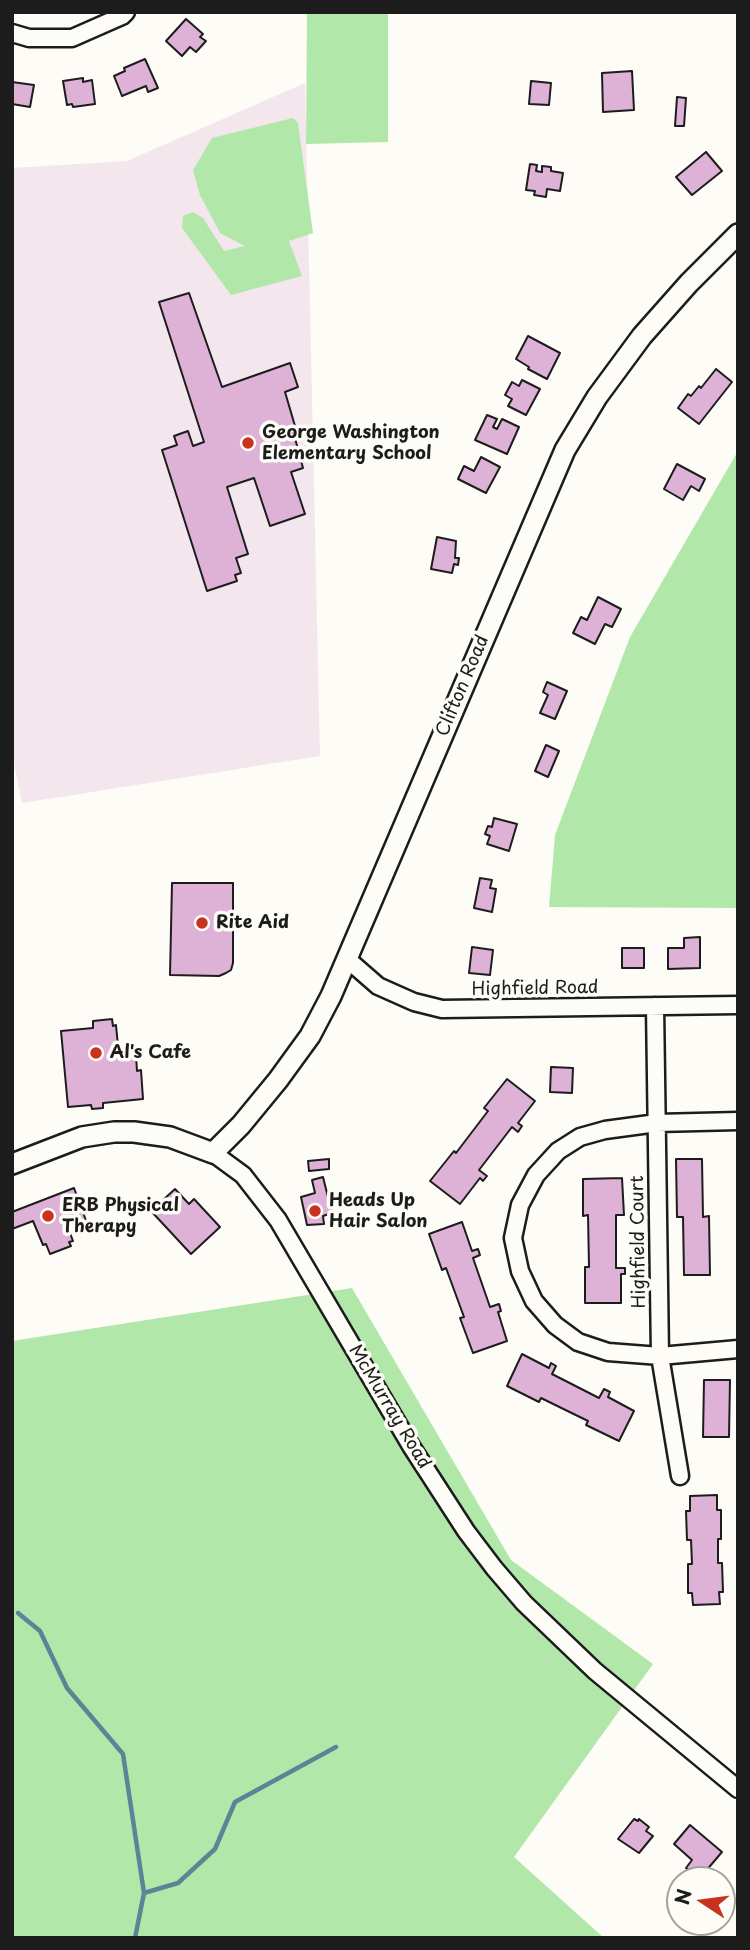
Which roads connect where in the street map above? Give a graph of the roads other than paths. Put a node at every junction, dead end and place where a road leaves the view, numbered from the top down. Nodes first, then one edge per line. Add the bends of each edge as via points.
1 (126, 12) edge
2 (12, 33) edge
3 (738, 234) edge
4 (347, 959) junction
5 (738, 1005) edge
6 (655, 1006) junction
7 (738, 1121) edge
8 (657, 1123) junction
9 (213, 1153) junction
10 (12, 1164) edge
11 (738, 1349) edge
12 (660, 1356) junction
13 (680, 1476) dead end
14 (738, 1788) edge

1 - 2 street via 72,38 29,38
3 - 4 main road, Clifton Road via 642,336 565,450
4 - 6 street, Highfield Road via 378,986 442,1009
4 - 9 main road, Clifton Road via 295,1059
5 - 6 street, Highfield Road
6 - 8 street, Highfield Court
7 - 8 street
8 - 12 street, Highfield Court
8 - 12 street via 580,1137 558,1151 536,1175 520,1205 513,1238 520,1271 534,1301 555,1325 578,1342 608,1352
9 - 10 main road, McMurray Road via 170,1137 114,1132 82,1138
9 - 14 street, McMurray Road via 243,1175 278,1220 411,1446 494,1567 595,1671
11 - 12 street
12 - 13 street, Highfield Court

